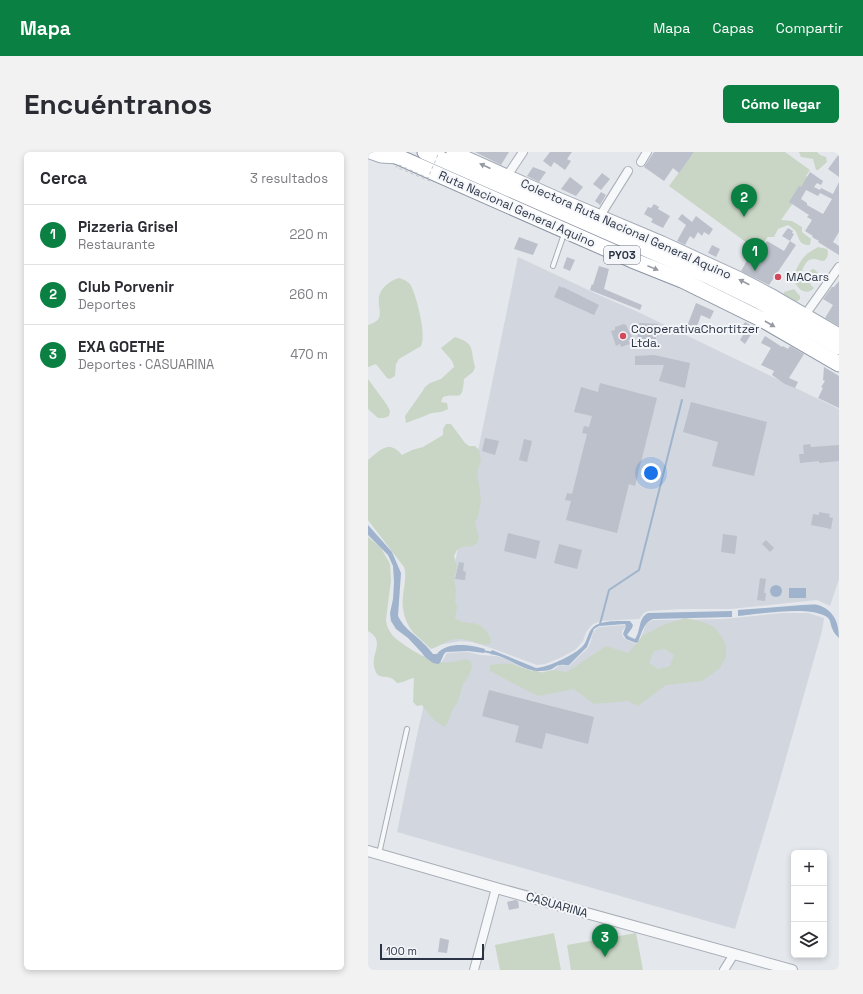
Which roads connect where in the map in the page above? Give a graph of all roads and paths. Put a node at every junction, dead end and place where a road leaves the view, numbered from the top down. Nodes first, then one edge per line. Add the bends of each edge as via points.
1 (370, 152) edge
2 (425, 152) edge
3 (439, 152) edge
4 (453, 152) edge
5 (523, 152) edge
6 (648, 152) edge
7 (393, 155) edge
8 (641, 162) dead end
9 (628, 171) dead end
10 (507, 176) junction
11 (430, 181) dead end
12 (558, 199) junction
13 (600, 216) junction
14 (565, 230) junction
15 (672, 259) junction
16 (553, 266) dead end
17 (839, 268) edge
18 (806, 315) junction
19 (839, 335) edge
20 (839, 347) edge
21 (839, 364) edge
22 (406, 729) dead end
23 (368, 851) edge
24 (379, 854) junction
25 (496, 888) junction
26 (734, 954) junction
27 (474, 970) edge
28 (724, 970) edge
29 (792, 970) edge

1 - 7 main road, PY03 via 381,156
2 - 15 highway, Ruta Nacional General Aquino / PY03
3 - 11 path, bridge via 428,178 397,164 396,166
10 -> 4 main road, Colectora Ruta Nacional General Aquino / PY03
5 - 10 street
6 - 8 street
7 - 14 highway, Ruta Nacional General Aquino / PY03
9 - 13 street
10 - 12 main road, Colectora Ruta Nacional General Aquino / PY03
12 - 13 main road, Colectora Ruta Nacional General Aquino / PY03
12 - 15 main road
18 -> 13 main road, Colectora Ruta Nacional General Aquino / PY03 via 740,279
14 - 16 lane
14 -> 21 highway, Ruta Nacional General Aquino / PY03 via 714,295
15 - 20 highway, Ruta Nacional General Aquino / PY03 via 759,301
17 - 18 street
18 - 19 main road, Colectora Ruta Nacional General Aquino / PY03
22 - 24 lane
23 - 24 street, CASUARINA
24 - 25 street, CASUARINA
25 - 26 street, CASUARINA
25 - 27 street
26 - 28 street
26 - 29 street, CASUARINA

